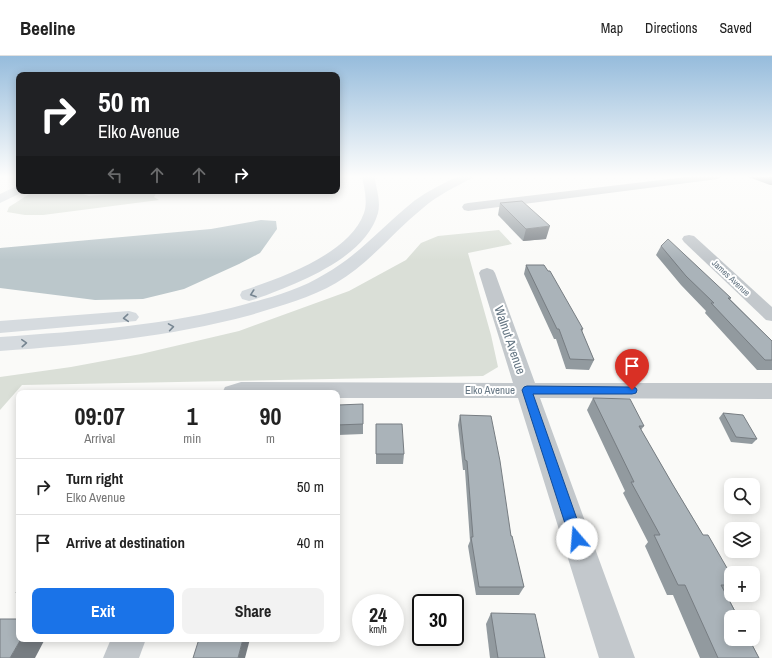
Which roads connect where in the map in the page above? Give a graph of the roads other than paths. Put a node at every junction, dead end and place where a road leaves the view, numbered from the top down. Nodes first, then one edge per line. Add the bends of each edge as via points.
1 (365, 204) edge
2 (371, 204) edge
3 (381, 204) edge
4 (420, 204) edge
5 (491, 204) edge
6 (468, 207) dead end
7 (358, 234) junction
8 (689, 240) dead end
9 (487, 273) dead end
10 (249, 310) junction
11 (772, 316) edge
12 (0, 327) edge
13 (0, 344) edge
14 (241, 390) edge
15 (340, 390) edge
16 (340, 390) edge
17 (527, 390) junction
18 (772, 391) edge
19 (127, 642) edge
20 (121, 658) edge
21 (617, 658) edge

1 - 7 main road
2 - 7 main road via 370,217
3 - 10 main road via 381,218 374,234 352,257 322,277
4 - 10 main road via 354,263 331,278 298,295
5 - 6 street
7 -> 12 main road via 342,250 312,270 270,288 218,304 160,314
8 - 11 street, James Avenue
9 - 17 street, Walnut Avenue
13 -> 10 main road via 160,329
14 - 16 street, Elko Avenue
15 - 17 street, Elko Avenue
17 - 18 street, Elko Avenue
17 - 21 street, Walnut Avenue
19 - 20 street

